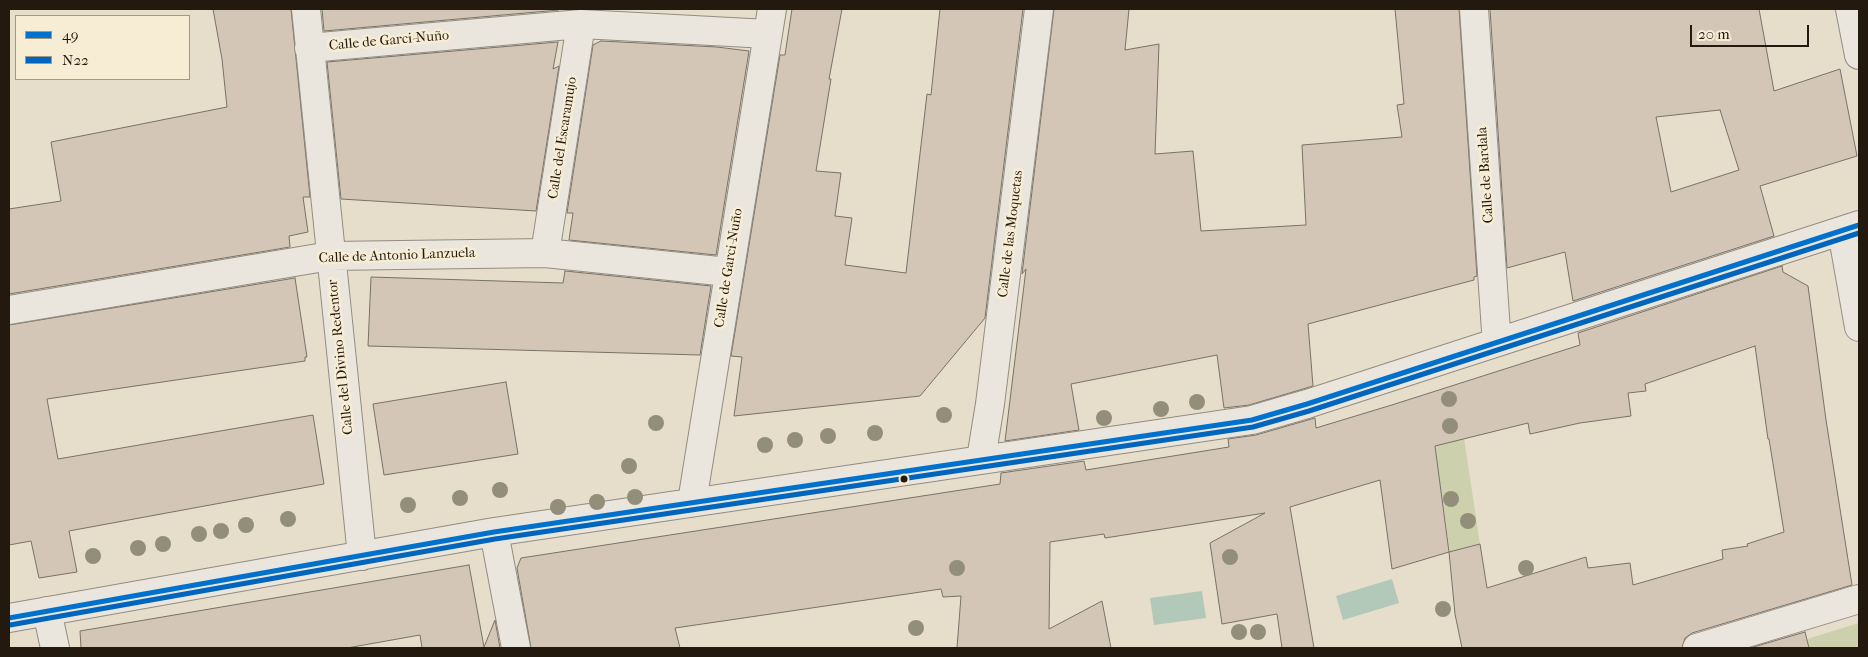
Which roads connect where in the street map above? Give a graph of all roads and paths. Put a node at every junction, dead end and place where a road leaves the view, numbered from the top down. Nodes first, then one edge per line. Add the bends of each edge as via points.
1 (306, 9) edge
2 (1039, 9) edge
3 (1474, 9) edge
4 (1850, 9) edge
5 (770, 21) edge
6 (581, 24) junction
7 (309, 48) junction
8 (1859, 55) edge
9 (1851, 228) edge
10 (545, 253) junction
11 (330, 256) junction
12 (728, 272) junction
13 (9, 310) edge
14 (1859, 327) edge
15 (1499, 341) junction
16 (981, 459) junction
17 (692, 502) junction
18 (494, 532) junction
19 (362, 556) junction
20 (1859, 599) edge
21 (47, 611) junction
22 (9, 618) edge
23 (55, 648) edge
24 (516, 648) edge
25 (1697, 648) edge

1 - 7 street, Calle del Divino Redentor
2 - 16 street, Calle de las Moquetas
3 - 15 street, Calle de Bardala
4 - 8 street
5 - 6 street, Calle de Garci-Nuño
5 - 12 street, Calle de Garci-Nuño
6 - 7 street, Calle de Garci-Nuño
6 - 10 street, Calle del Escaramujo
7 - 11 street, Calle del Divino Redentor
9 - 14 street
9 - 15 street
10 - 11 street, Calle de Antonio Lanzuela
10 - 12 street, Calle de Antonio Lanzuela
11 - 13 street, Calle de Antonio Lanzuela
11 - 19 street, Calle del Divino Redentor
12 - 17 street, Calle de Garci-Nuño
15 - 16 street via 1252,420
16 - 17 street
17 - 18 street
18 - 19 street
18 - 24 street
19 - 21 street
20 - 25 street
21 - 22 street
21 - 23 street

